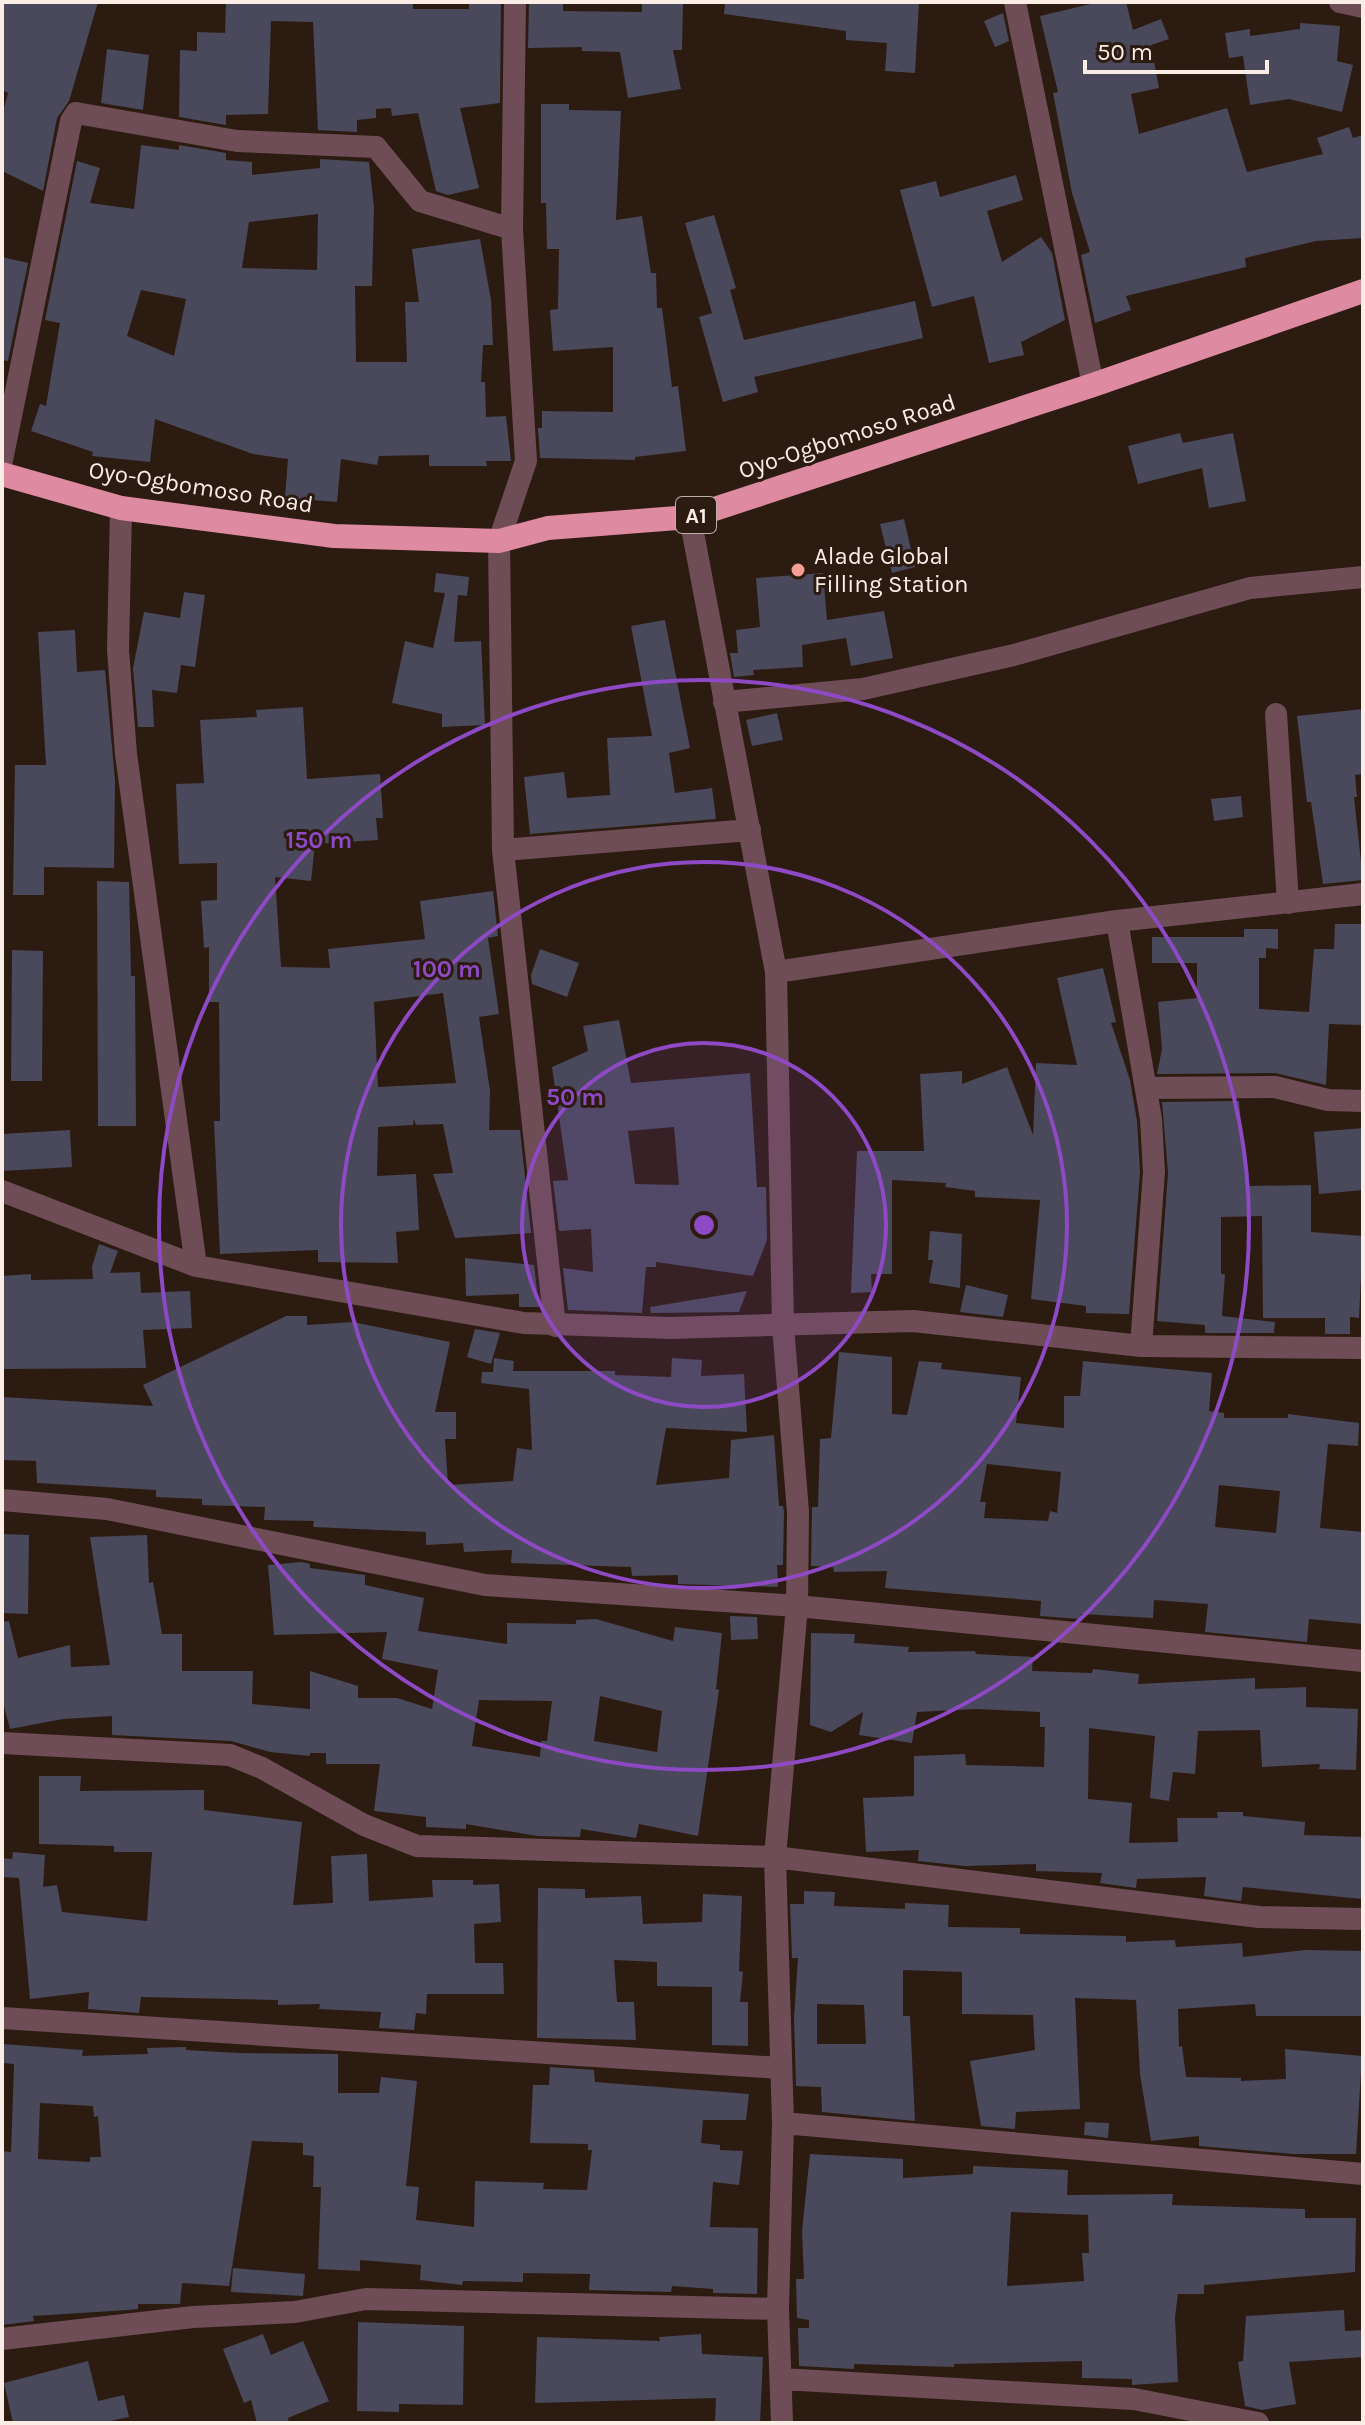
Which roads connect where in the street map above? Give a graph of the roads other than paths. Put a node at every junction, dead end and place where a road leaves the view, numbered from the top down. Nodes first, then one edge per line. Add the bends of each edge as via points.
1 (515, 2) edge
2 (1015, 2) edge
3 (1340, 2) edge
4 (1363, 7) edge
5 (512, 229) junction
6 (1363, 291) edge
7 (1093, 385) junction
8 (2, 460) edge
9 (2, 474) edge
10 (121, 508) junction
11 (690, 517) junction
12 (499, 541) junction
13 (1363, 577) edge
14 (724, 702) junction
15 (1276, 714) dead end
16 (750, 830) junction
17 (503, 850) junction
18 (1363, 894) edge
19 (1288, 903) junction
20 (1117, 921) junction
21 (776, 972) junction
22 (1146, 1088) junction
23 (1363, 1101) edge
24 (2, 1191) edge
25 (196, 1266) junction
26 (555, 1326) junction
27 (783, 1326) junction
28 (1141, 1346) junction
29 (1363, 1348) edge
30 (2, 1500) edge
31 (797, 1606) junction
32 (1363, 1661) edge
33 (2, 1743) edge
34 (775, 1857) junction
35 (1363, 1919) edge
36 (2, 2018) edge
37 (780, 2068) junction
38 (783, 2123) junction
39 (1363, 2174) edge
40 (778, 2309) junction
41 (2, 2339) edge
42 (782, 2379) junction
43 (782, 2423) edge
44 (1258, 2423) edge

1 - 5 street
2 - 7 street
3 - 4 street
5 - 8 street via 420,201 376,147 237,141 76,113
5 - 12 street via 526,461
6 - 7 highway, Oyo-Ogbomoso Road / A1
7 - 11 highway, Oyo-Ogbomoso Road / A1
9 - 10 highway, Oyo-Ogbomoso Road / A1
10 - 12 highway, Oyo-Ogbomoso Road / A1 via 334,536
10 - 25 street via 118,650 126,754
11 - 12 highway, Oyo-Ogbomoso Road / A1 via 548,528
11 - 14 street
12 - 17 street
13 - 14 street via 1250,588 900,682
14 - 16 street
15 - 19 street
16 - 17 street
16 - 21 street
17 - 26 street
18 - 19 street
19 - 20 street
20 - 21 street
20 - 22 street
21 - 27 street
22 - 23 street via 1275,1087 1328,1100
22 - 28 street via 1154,1172
24 - 25 street
25 - 26 street
26 - 27 street
27 - 28 street via 913,1321
27 - 31 street via 798,1512
28 - 29 street
30 - 31 street via 107,1509 485,1585
31 - 32 street
31 - 34 street
33 - 34 street via 230,1755 364,1825 417,1846
34 - 35 street via 1259,1917
34 - 37 street
36 - 37 street
37 - 38 street
38 - 39 street
38 - 40 street
40 - 41 street via 366,2299 295,2312 193,2317
40 - 42 street
42 - 43 street
42 - 44 street via 1134,2399

